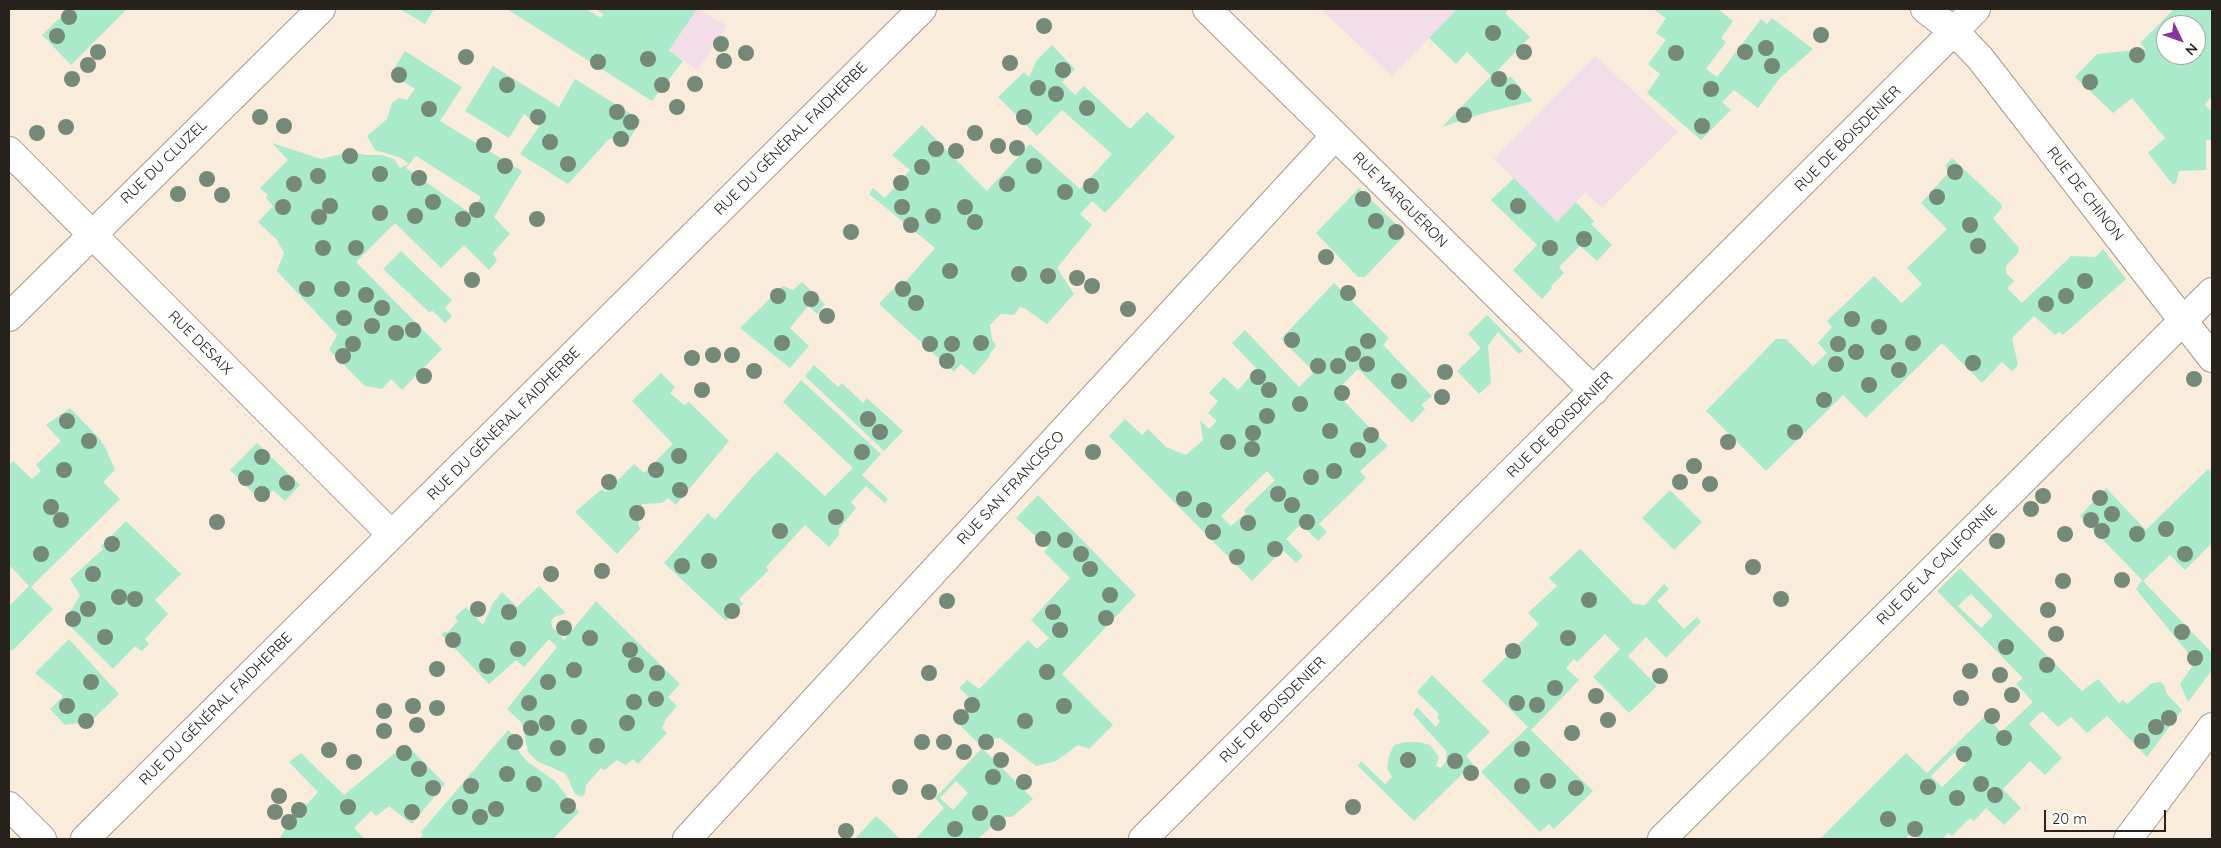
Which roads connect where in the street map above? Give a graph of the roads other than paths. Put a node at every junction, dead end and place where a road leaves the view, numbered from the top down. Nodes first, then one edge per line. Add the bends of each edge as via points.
1 (321, 9) edge
2 (922, 9) edge
3 (1207, 9) edge
4 (1925, 9) edge
5 (1976, 9) edge
6 (1954, 31) junction
7 (1335, 136) junction
8 (9, 150) edge
9 (92, 233) junction
10 (2212, 292) edge
11 (9, 317) edge
12 (2182, 321) junction
13 (2212, 358) edge
14 (1594, 391) junction
15 (392, 535) junction
16 (2212, 727) edge
17 (9, 806) edge
18 (42, 839) edge
19 (85, 839) edge
20 (687, 839) edge
21 (1143, 839) edge
22 (1662, 839) edge
23 (2128, 839) edge

1 - 9 street, RUE DU CLUZEL
2 - 15 street, RUE DU GÉNÉRAL FAIDHERBE
3 - 7 street, RUE MARGUÉRON
4 - 6 street, RUE DE CHINON
5 - 6 street, RUE DE BOISDENIER
6 - 12 street, RUE DE CHINON via 1980,58
6 - 14 street, RUE DE BOISDENIER
7 - 14 street, RUE MARGUÉRON
7 - 20 street, RUE SAN FRANCISCO
8 - 9 street, RUE DESAIX
9 - 11 street, RUE DU CLUZEL
9 - 15 street, RUE DESAIX
10 - 12 street, RUE DE LA CALIFORNIE
12 - 13 street, RUE DE CHINON
12 - 22 street, RUE DE LA CALIFORNIE
14 - 21 street, RUE DE BOISDENIER
15 - 19 street, RUE DU GÉNÉRAL FAIDHERBE
16 - 23 street
17 - 18 street

